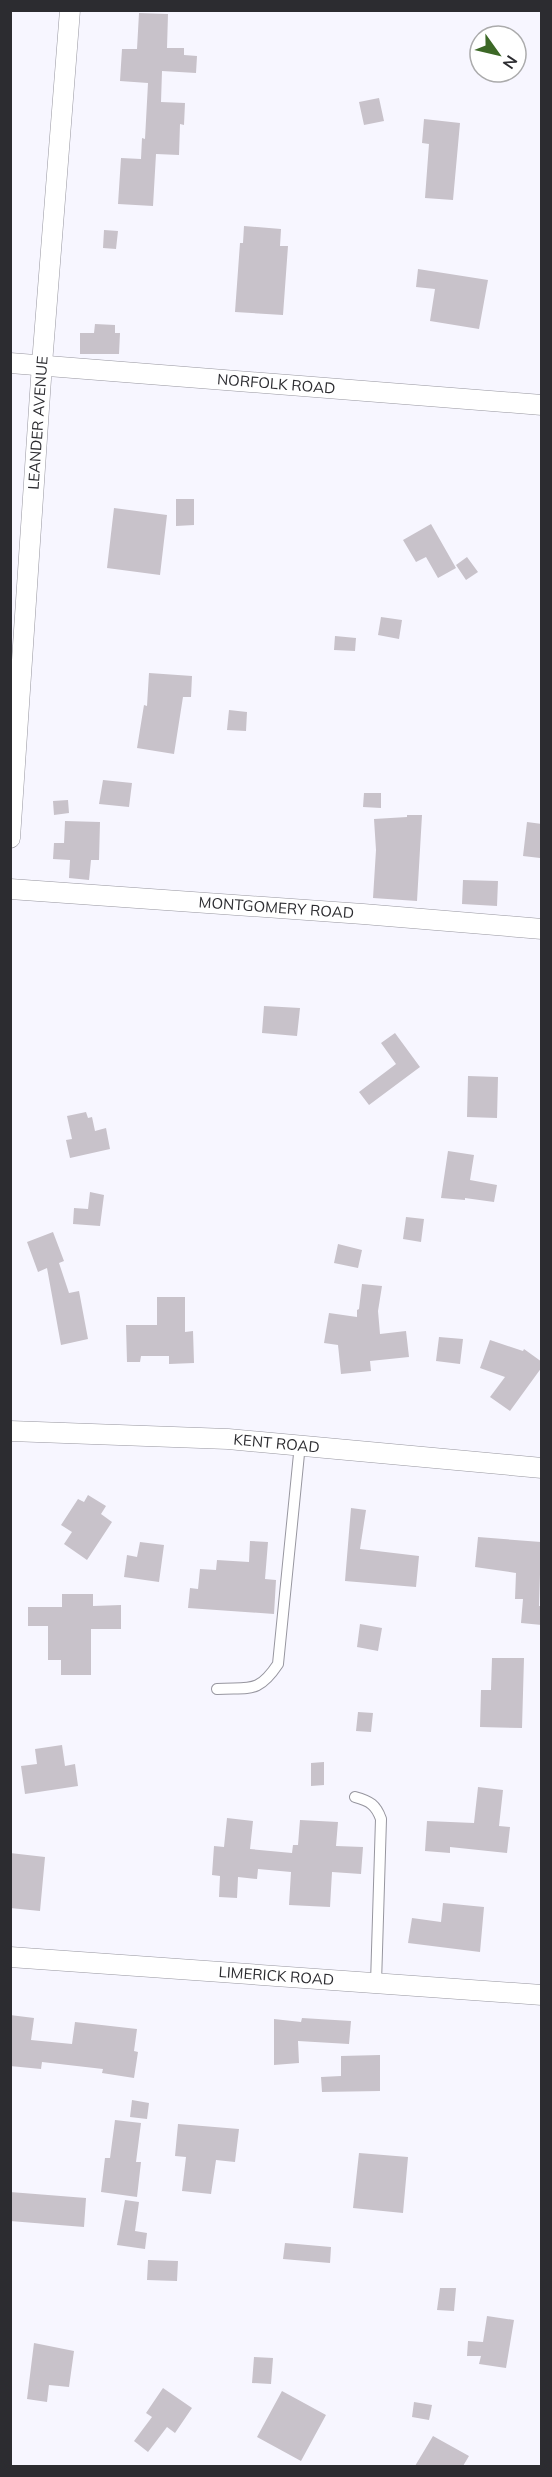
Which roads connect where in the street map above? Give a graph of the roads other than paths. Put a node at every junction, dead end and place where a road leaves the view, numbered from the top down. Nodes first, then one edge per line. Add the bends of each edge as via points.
1 (70, 10) edge
2 (10, 363) edge
3 (42, 364) junction
4 (542, 405) edge
5 (10, 838) edge
6 (10, 889) edge
7 (542, 929) edge
8 (10, 1431) edge
9 (300, 1444) junction
10 (542, 1468) edge
11 (217, 1689) dead end
12 (355, 1797) dead end
13 (10, 1956) edge
14 (376, 1983) junction
15 (542, 1995) edge

1 - 3 street, LEANDER AVENUE
2 - 3 street, NORFOLK ROAD
3 - 4 street, NORFOLK ROAD
3 - 5 street, LEANDER AVENUE
6 - 7 street, MONTGOMERY ROAD
8 - 9 street, KENT ROAD
9 - 10 street, KENT ROAD
9 - 11 lane via 278,1664 258,1687
12 - 14 lane via 369,1801 381,1819
13 - 14 street, LIMERICK ROAD
14 - 15 street, LIMERICK ROAD

